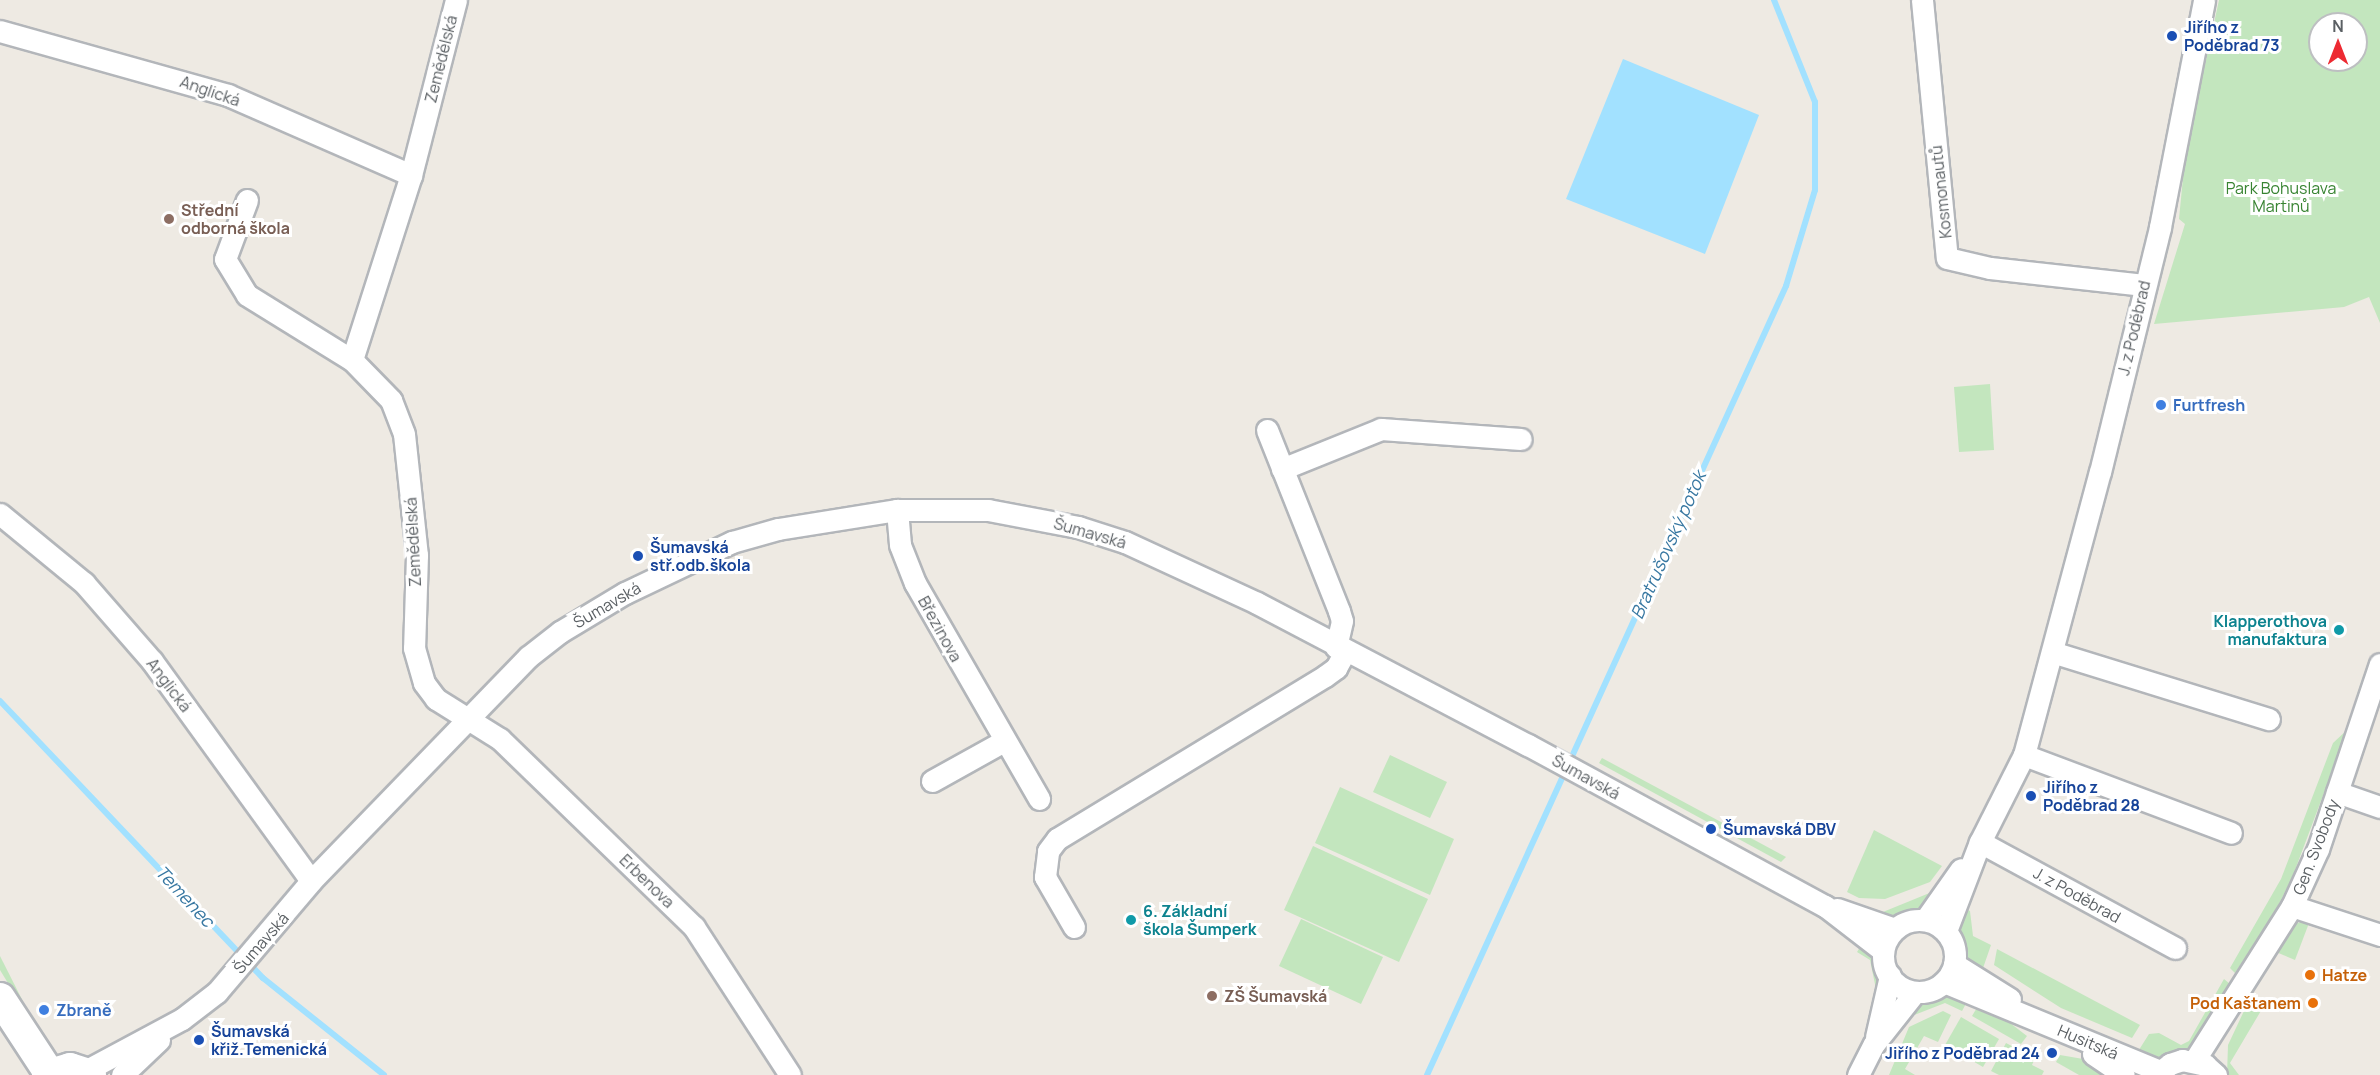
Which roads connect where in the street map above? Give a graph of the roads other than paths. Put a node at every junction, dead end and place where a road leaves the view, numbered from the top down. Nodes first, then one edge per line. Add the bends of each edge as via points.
1 (456, 0) edge
2 (1922, 0) edge
3 (2204, 0) edge
4 (0, 31) edge
5 (411, 175) junction
6 (247, 200) dead end
7 (2144, 285) junction
8 (352, 360) junction
9 (1267, 430) dead end
10 (1521, 439) dead end
11 (1282, 469) junction
12 (897, 510) junction
13 (0, 514) edge
14 (1341, 649) junction
15 (2052, 652) junction
16 (2380, 664) edge
17 (470, 717) junction
18 (2269, 719) dead end
19 (1002, 742) junction
20 (2024, 755) junction
21 (932, 781) dead end
22 (2337, 792) junction
23 (1039, 799) dead end
24 (2380, 807) edge
25 (2231, 833) dead end
26 (1980, 842) junction
27 (311, 880) junction
28 (1825, 906) junction
29 (2292, 906) junction
30 (1925, 920) junction
31 (1074, 927) dead end
32 (1895, 928) junction
33 (1946, 932) junction
34 (2380, 935) edge
35 (2175, 948) dead end
36 (1882, 950) junction
37 (1954, 964) junction
38 (1890, 976) junction
39 (1944, 982) junction
40 (1915, 992) junction
41 (0, 998) edge
42 (2224, 1017) junction
43 (182, 1020) junction
44 (2050, 1026) junction
45 (0, 1029) edge
46 (1874, 1044) junction
47 (2194, 1061) junction
48 (88, 1073) edge
49 (2158, 1073) edge
50 (40, 1074) edge
51 (2215, 1074) edge
52 (122, 1075) edge
53 (789, 1075) edge
54 (1858, 1075) edge
55 (2124, 1075) edge

1 - 5 street, Zemědělská
2 - 7 street, Kosmonautů via 1947,258 1990,268
3 - 7 street, J. z Poděbrad via 2160,227
4 - 5 street, Anglická via 228,95
5 - 8 street, Zemědělská
6 - 8 street, Zemědělská via 225,259 247,295
7 - 15 street, J. z Poděbrad
8 - 17 street, Zemědělská via 391,400 404,434 417,555 414,648 424,683 436,699
9 - 11 street
10 - 11 street via 1389,428
11 - 14 street via 1339,611
12 - 14 street, Šumavská via 988,510 1078,527 1125,542 1257,603
12 - 17 street, Šumavská via 778,529 732,542 685,563 560,632 528,657
12 - 19 street, Březinova via 900,546 915,583
13 - 27 street, Anglická via 84,583 152,661
14 - 28 street, Šumavská
14 - 31 street via 1336,668 1325,676 1057,838 1048,851 1045,877
15 - 18 street
15 - 20 street, J. z Poděbrad
16 - 22 street, Gen. Svobody
17 - 27 street, Šumavská
17 - 53 street, Erbenova via 500,739 694,927
19 - 21 street
19 - 23 street, Březinova
20 - 25 street
20 - 26 street, J. z Poděbrad
22 - 24 street
22 - 29 street, Gen. Svobody via 2318,849
26 - 30 street, J. z Poděbrad
26 - 33 street, J. z Poděbrad
26 - 35 street, J. z Poděbrad
27 - 43 street, Šumavská via 246,961
28 - 32 street, Šumavská
28 - 36 street, Šumavská
29 - 34 street
29 - 42 street, Gen. Svobody
30 - 32 street via 1905,922
30 - 33 street
32 - 36 street
33 - 37 street via 1955,952
36 - 38 street
37 - 39 street
37 - 44 street, Husitská
38 - 40 street
38 - 46 street
39 - 40 street
39 - 44 street, Husitská
40 - 46 street
41 - 50 street
42 - 47 street, Gen. Svobody
42 - 51 street, Gen. Svobody
43 - 48 street, Šumavská
43 - 52 street, Šumavská
44 - 49 street, Husitská
44 - 55 street, Husitská
45 - 50 street
46 - 54 street
47 - 49 street via 2170,1064
47 - 51 street, Gen. Svobody
48 - 50 street via 63,1068

